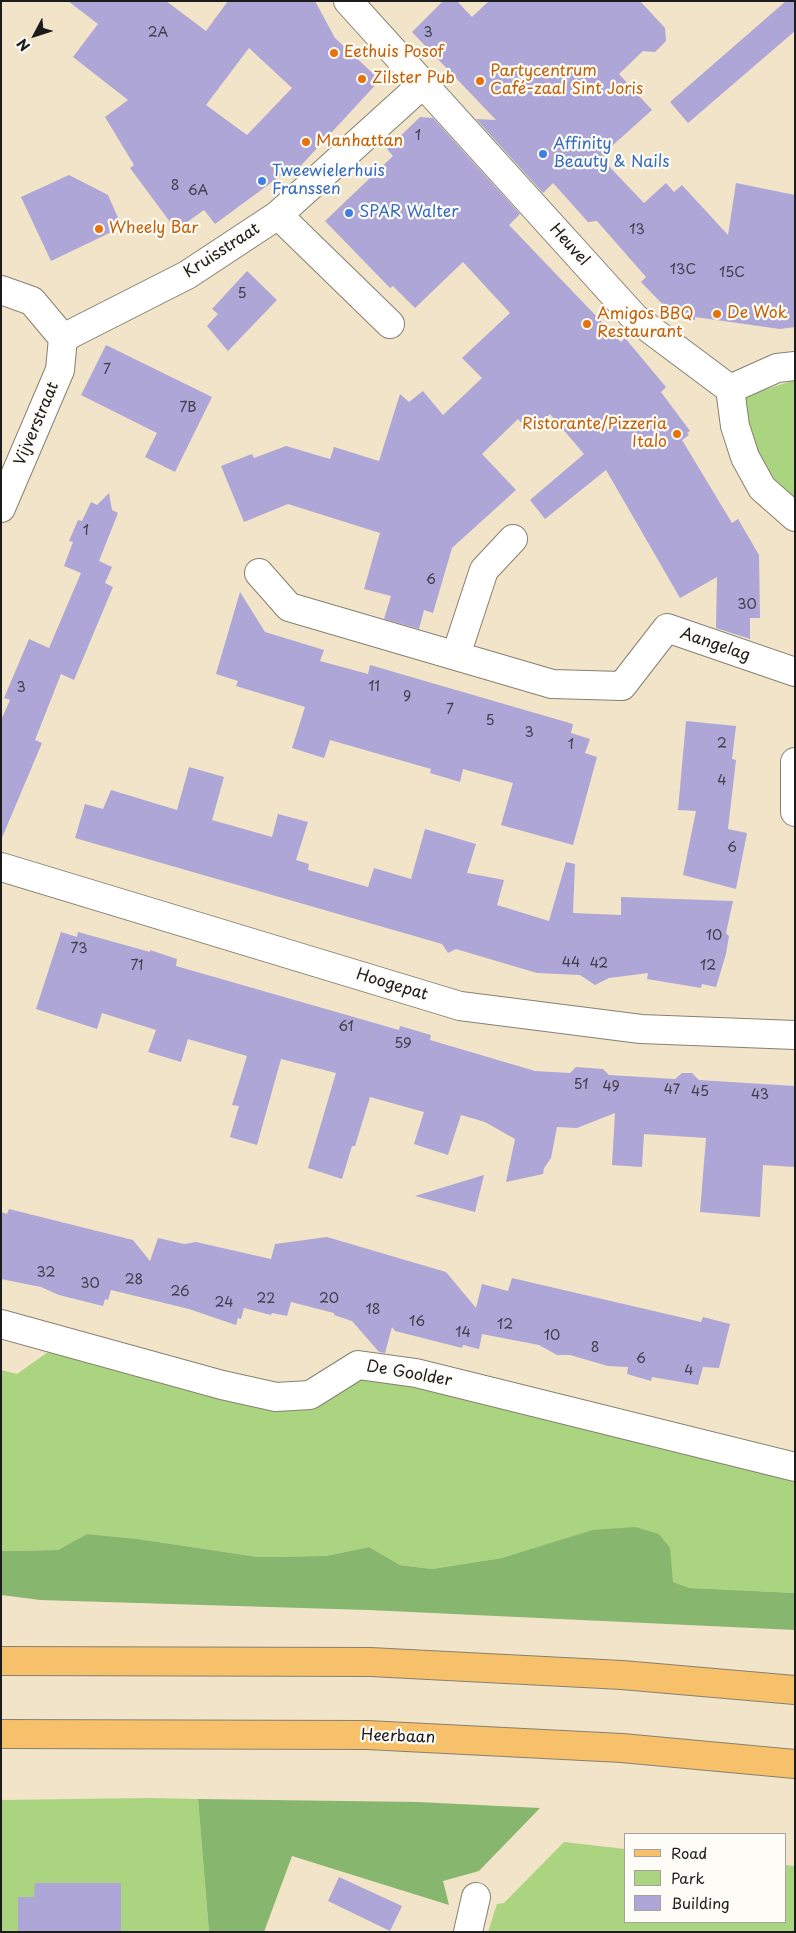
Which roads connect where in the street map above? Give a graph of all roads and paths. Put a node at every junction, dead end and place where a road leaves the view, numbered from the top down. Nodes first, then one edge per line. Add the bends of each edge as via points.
1 (348, 1) edge
2 (424, 83) junction
3 (278, 215) junction
4 (1, 290) edge
5 (390, 324) dead end
6 (63, 338) junction
7 (795, 366) edge
8 (730, 389) junction
9 (1, 508) edge
10 (795, 517) edge
11 (513, 538) dead end
12 (259, 573) dead end
13 (456, 655) junction
14 (795, 672) edge
15 (795, 762) edge
16 (795, 812) edge
17 (1, 867) edge
18 (795, 1035) edge
19 (1, 1324) edge
20 (795, 1467) edge
21 (1, 1661) edge
22 (795, 1690) edge
23 (1, 1734) edge
24 (795, 1764) edge
25 (476, 1897) dead end
26 (468, 1932) edge

1 - 2 street, Heuvel
2 - 3 street, Kruisstraat
2 - 8 street, Heuvel via 635,318
3 - 5 street
3 - 6 street, Kruisstraat via 187,275
4 - 6 street via 32,301
6 - 9 street, Vijverstraat via 60,370
7 - 8 street via 777,368
8 - 10 street via 735,426 744,457 762,488
11 - 13 street via 484,570
12 - 13 street, Aangelag via 289,607
13 - 14 street, Aangelag via 552,684 622,686 667,628
15 - 16 street
17 - 18 street, Hoogepat via 460,1006 641,1029
19 - 20 street, De Goolder via 276,1397 310,1395 358,1365 416,1373
21 - 22 main road via 370,1662 622,1674
23 - 24 main road, Heerbaan via 367,1735 622,1748
25 - 26 street

